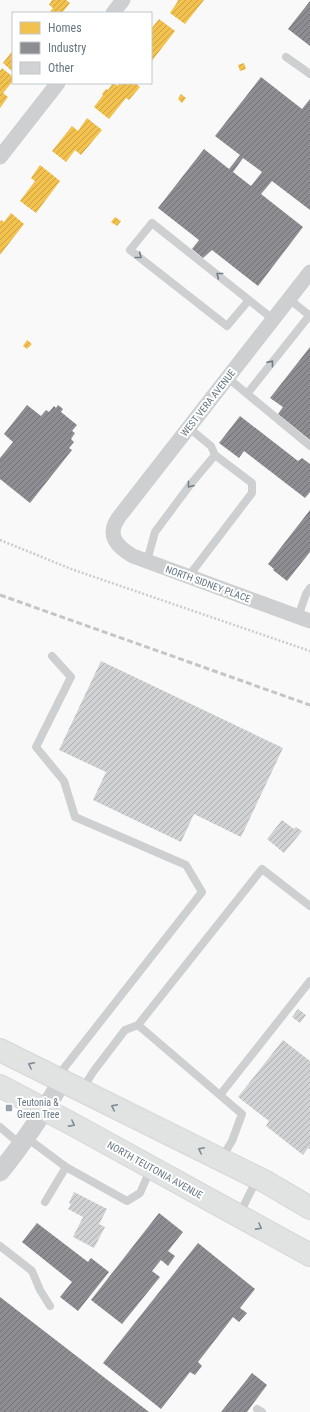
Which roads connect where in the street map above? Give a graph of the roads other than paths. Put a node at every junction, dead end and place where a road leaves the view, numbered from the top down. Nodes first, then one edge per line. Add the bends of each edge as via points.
1 (123, 0) edge
2 (113, 12) edge
3 (286, 57) dead end
4 (310, 74) edge
5 (57, 84) edge
6 (0, 157) edge
7 (310, 272) edge
8 (289, 299) junction
9 (249, 300) junction
10 (310, 316) edge
11 (274, 320) junction
12 (228, 378) junction
13 (246, 394) junction
14 (189, 428) junction
15 (310, 446) edge
16 (215, 455) junction
17 (114, 537) joint
18 (147, 561) junction
19 (188, 577) junction
20 (310, 588) edge
21 (304, 619) edge
22 (52, 656) dead end
23 (310, 906) edge
24 (310, 981) edge
25 (138, 1025) junction
26 (0, 1050) edge
27 (59, 1080) junction
28 (1, 1089) edge
29 (81, 1091) junction
30 (220, 1095) junction
31 (46, 1110) junction
32 (0, 1127) edge
33 (24, 1142) junction
34 (221, 1160) junction
35 (66, 1168) junction
36 (152, 1168) junction
37 (0, 1172) edge
38 (257, 1178) junction
39 (45, 1202) dead end
40 (310, 1208) edge
41 (238, 1215) junction
42 (0, 1246) edge
43 (310, 1255) edge
44 (50, 1306) dead end

1 - 2 street
3 - 4 lane
5 - 6 street
7 - 8 street, WEST VERA AVENUE
8 - 10 lane
8 - 11 street, WEST VERA AVENUE
9 -> 9 lane via 152,223 130,250 227,326
9 - 11 lane
13 -> 10 lane
11 - 12 street, WEST VERA AVENUE
12 - 13 lane
12 - 14 street, WEST VERA AVENUE
13 - 15 lane
14 - 16 lane via 211,446
14 - 17 street, WEST VERA AVENUE via 116,522
16 -> 18 lane via 155,532
16 - 19 lane via 252,483 252,493
17 - 18 street, NORTH SIDNEY PLACE via 117,544 126,552
18 - 19 street, NORTH SIDNEY PLACE
19 - 21 street, NORTH SIDNEY PLACE
20 - 21 lane via 306,594
22 - 27 lane via 71,677 36,747 64,782 75,817 186,865 202,892
23 - 25 lane via 262,869
24 - 30 lane
25 - 29 lane via 125,1030
25 - 30 lane
27 -> 26 main road
27 - 29 main road
27 - 31 street
28 - 31 main road, NORTH TEUTONIA AVENUE
34 -> 29 main road
30 - 34 lane via 242,1114 232,1141
31 - 33 street
31 -> 36 main road, NORTH TEUTONIA AVENUE
32 - 33 lane
33 - 35 lane
33 - 37 street
34 - 38 main road
35 - 36 lane via 127,1201 140,1193
35 - 39 lane
36 - 41 main road, NORTH TEUTONIA AVENUE
38 - 40 main road
38 - 41 lane
41 -> 43 main road, NORTH TEUTONIA AVENUE
42 - 44 lane via 32,1271

